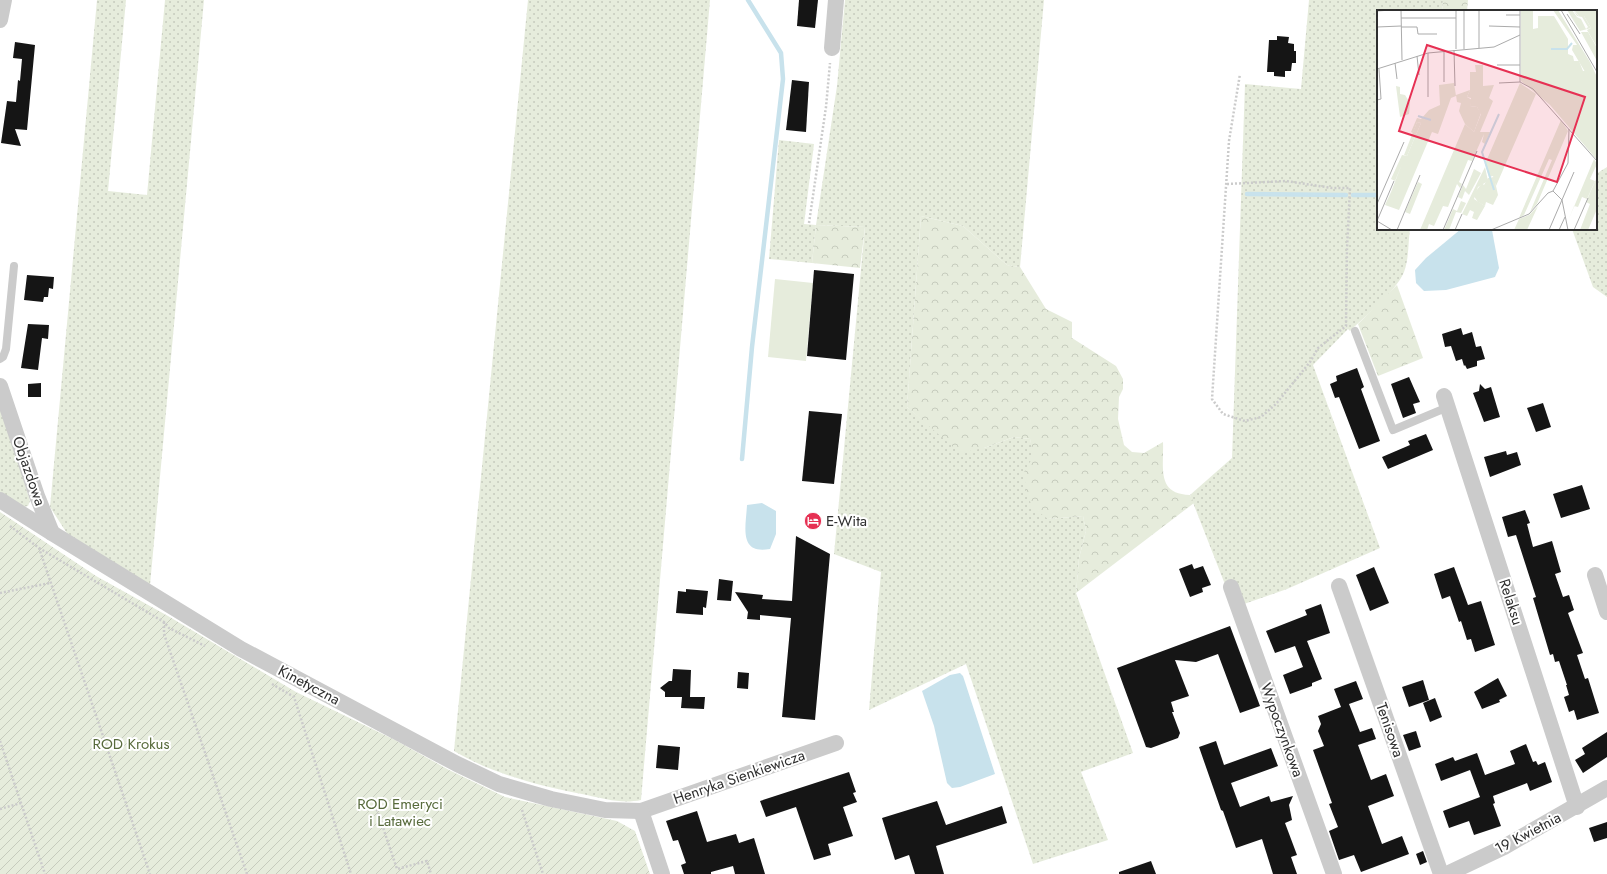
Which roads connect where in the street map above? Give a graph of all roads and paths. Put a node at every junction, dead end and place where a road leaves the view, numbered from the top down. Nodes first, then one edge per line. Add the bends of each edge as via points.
1 (4, 0) edge
2 (836, 0) edge
3 (0, 20) edge
4 (832, 48) joint
5 (1240, 74) dead end
6 (1227, 184) junction
7 (809, 223) dead end
8 (14, 266) dead end
9 (1355, 331) dead end
10 (0, 359) edge
11 (0, 386) edge
12 (1446, 402) joint
13 (0, 500) edge
14 (6, 523) dead end
15 (52, 533) junction
16 (39, 548) junction
17 (1595, 575) dead end
18 (50, 583) junction
19 (1339, 586) dead end
20 (1231, 587) dead end
21 (0, 593) edge
22 (1607, 612) edge
23 (294, 697) dead end
24 (0, 741) edge
25 (836, 743) dead end
26 (1607, 788) edge
27 (373, 798) dead end
28 (21, 803) junction
29 (1577, 807) junction
30 (0, 809) edge
31 (522, 810) dead end
32 (641, 811) junction
33 (45, 874) edge
34 (150, 874) edge
35 (246, 874) edge
36 (351, 874) edge
37 (431, 874) edge
38 (543, 874) edge
39 (662, 874) edge
40 (1334, 874) edge
41 (1441, 874) edge
42 (1447, 874) edge

1 - 3 street
2 - 4 street
4 - 7 path
5 - 6 path via 1229,141
6 - 6 path via 1212,399 1223,414 1245,421 1261,417 1276,404 1318,348 1346,326 1350,188 1286,181
8 - 10 lane via 6,349
9 - 12 lane via 1393,430
11 - 15 street, Objazdowa
12 - 29 street, Relaksu
13 - 15 street, Kinetyczna
14 - 16 path
15 - 32 street, Kinetyczna via 241,649 499,784 605,810
16 - 18 path
16 - 35 path via 164,622 164,634
17 - 22 street
18 - 21 path
18 - 34 path
19 - 41 street, Tenisowa
20 - 40 street, Wypoczynkowa
23 - 36 path
24 - 28 path
25 - 32 street, Henryka Sienkiewicza
26 - 29 street, 19 Kwietnia
27 - 37 path via 397,869 427,860
28 - 30 path
28 - 33 path
29 - 42 street, 19 Kwietnia via 1504,847
31 - 38 path
32 - 39 street

